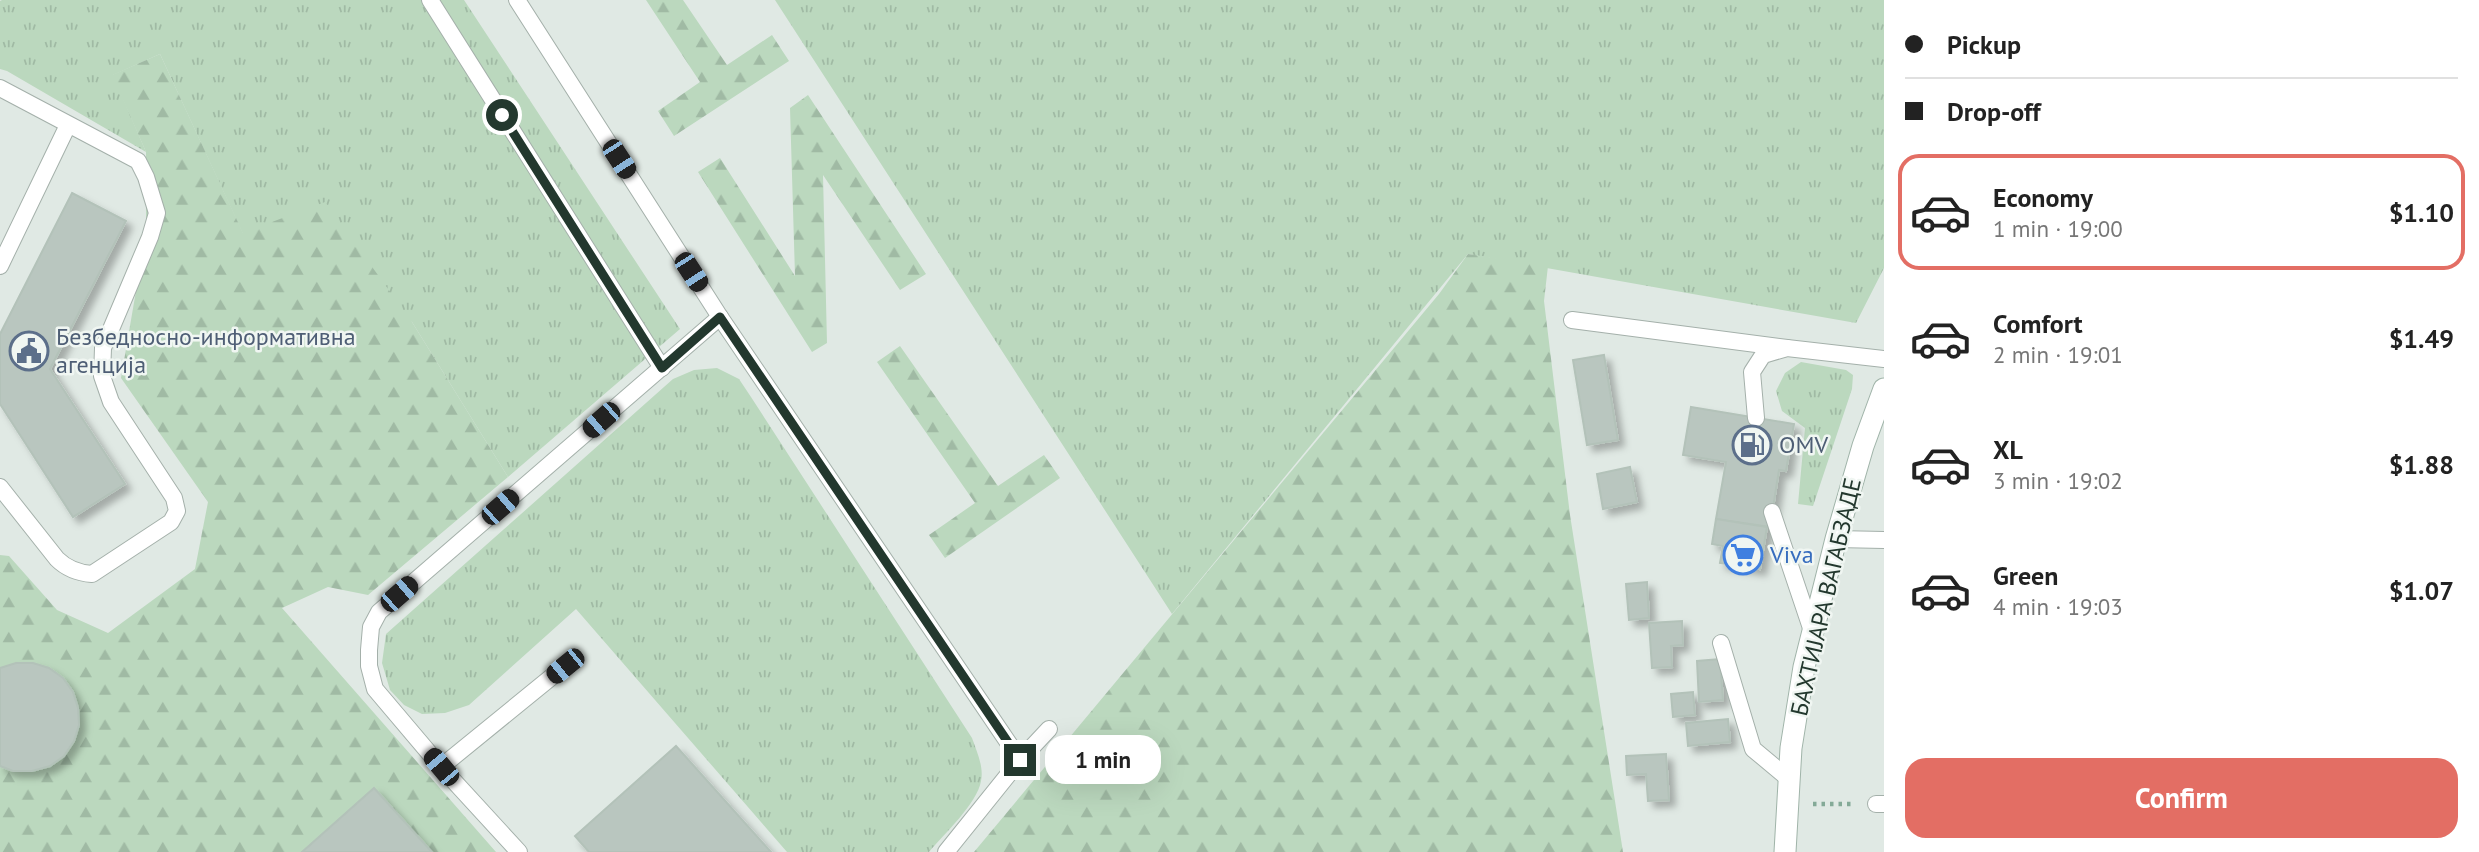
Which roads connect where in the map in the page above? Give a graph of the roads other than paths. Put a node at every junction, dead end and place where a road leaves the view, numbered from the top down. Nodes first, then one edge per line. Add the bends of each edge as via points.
1 (430, 0) edge
2 (517, 0) edge
3 (0, 88) edge
4 (68, 125) junction
5 (0, 265) edge
6 (720, 317) junction
7 (1572, 320) dead end
8 (1787, 348) junction
9 (1884, 359) edge
10 (662, 368) junction
11 (1884, 389) edge
12 (1756, 418) dead end
13 (0, 487) edge
14 (1772, 513) dead end
15 (1836, 539) junction
16 (1884, 540) edge
17 (1813, 634) junction
18 (1721, 643) dead end
19 (565, 666) dead end
20 (1049, 729) dead end
21 (1020, 760) junction
22 (441, 767) junction
23 (1789, 779) junction
24 (519, 852) edge
25 (946, 852) edge
26 (1785, 852) edge

1 - 10 lane
2 - 6 lane
3 - 4 lane
4 - 5 lane
4 - 13 lane via 138,161 157,214 103,348 102,376 111,402 174,498 177,511 171,522 92,573 82,573 57,559
6 - 10 lane
6 - 21 lane
7 - 8 lane
8 - 9 lane
8 - 12 lane via 1763,355 1752,372
10 - 22 lane via 379,612 371,627 369,650 376,689
11 - 15 main road, БАХТИЈАРА ВАГАБЗАДЕ
14 - 17 lane
15 - 16 lane
15 - 17 main road, БАХТИЈАРА ВАГАБЗАДЕ
17 - 23 main road, БАХТИЈАРА ВАГАБЗАДЕ
18 - 23 lane via 1753,749
19 - 22 lane
20 - 21 lane
21 - 25 lane
22 - 24 lane
23 - 26 main road, БАХТИЈАРА ВАГАБЗАДЕ

